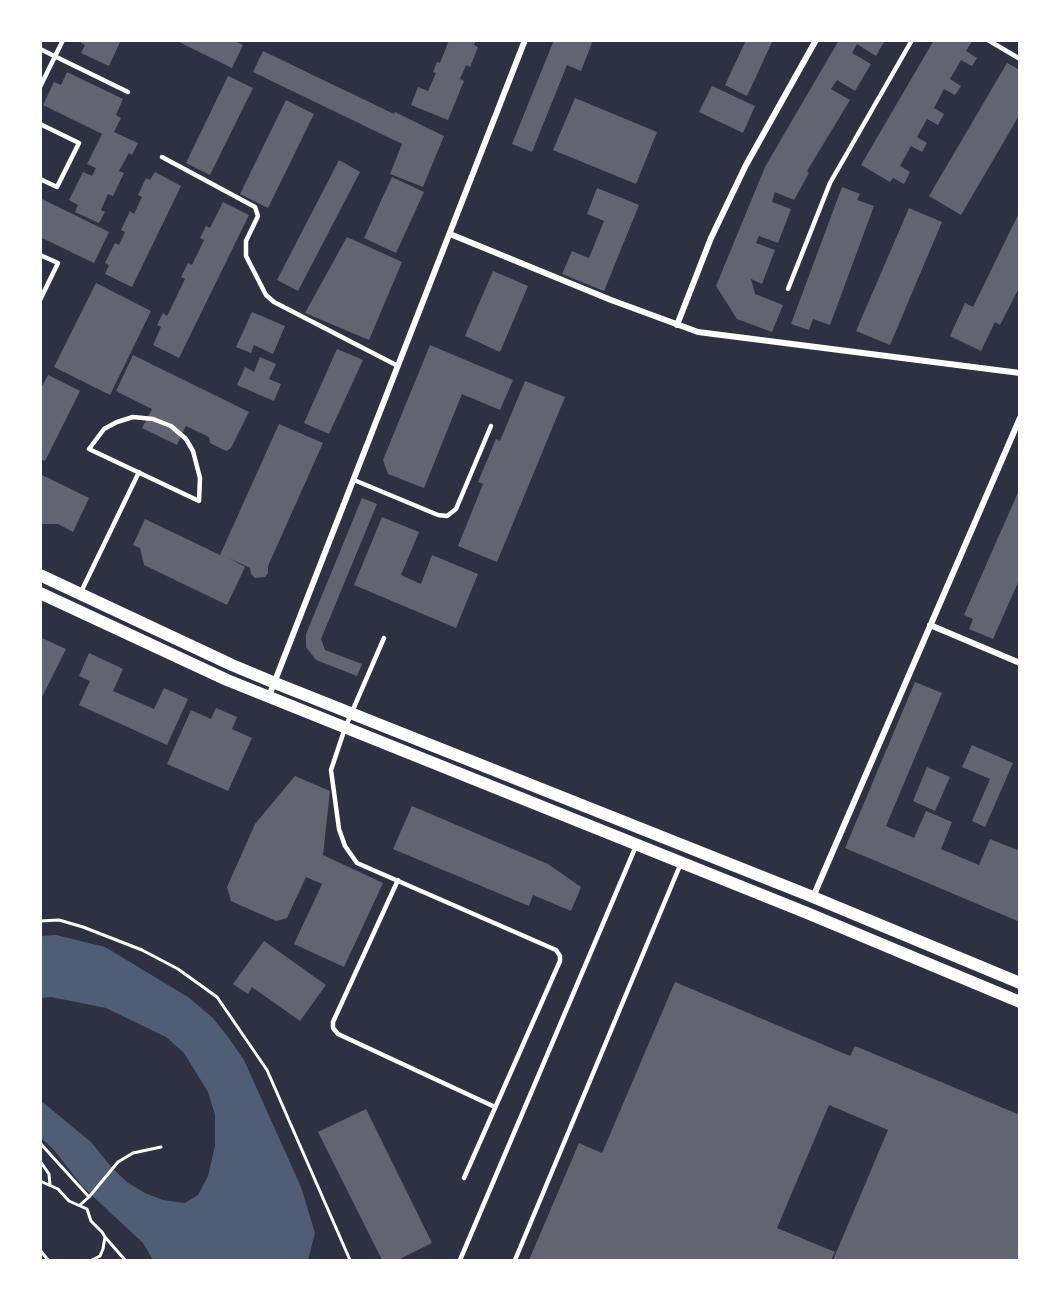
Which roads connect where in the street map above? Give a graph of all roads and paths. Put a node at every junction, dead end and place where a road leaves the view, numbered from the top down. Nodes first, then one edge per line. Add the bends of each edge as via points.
1 (63, 40) edge
2 (525, 40) edge
3 (816, 40) edge
4 (912, 40) edge
5 (988, 40) edge
6 (40, 49) edge
7 (55, 56) junction
8 (1020, 59) edge
9 (40, 87) edge
10 (128, 92) dead end
11 (40, 124) edge
12 (162, 157) dead end
13 (40, 179) edge
14 (450, 234) junction
15 (40, 255) edge
16 (788, 289) dead end
17 (40, 300) edge
18 (677, 325) junction
19 (398, 366) junction
20 (1020, 373) edge
21 (1020, 418) edge
22 (491, 426) dead end
23 (139, 472) junction
24 (354, 480) junction
25 (40, 575) edge
26 (40, 592) edge
27 (80, 594) junction
28 (930, 625) junction
29 (384, 638) dead end
30 (1020, 663) edge
31 (274, 683) junction
32 (268, 697) junction
33 (351, 714) junction
34 (345, 728) junction
35 (637, 846) junction
36 (681, 863) junction
37 (398, 880) junction
38 (813, 897) junction
39 (40, 921) edge
40 (1020, 983) edge
41 (1020, 1002) edge
42 (495, 1107) junction
43 (40, 1143) edge
44 (161, 1147) dead end
45 (40, 1161) edge
46 (464, 1178) dead end
47 (40, 1181) edge
48 (50, 1185) junction
49 (90, 1196) junction
50 (80, 1205) junction
51 (105, 1237) junction
52 (40, 1250) edge
53 (48, 1260) edge
54 (93, 1260) edge
55 (125, 1260) edge
56 (350, 1260) edge
57 (460, 1260) edge
58 (515, 1260) edge

1 - 7 lane
2 - 14 street
3 - 18 street via 741,176 711,238
4 - 16 lane via 830,183
5 - 8 lane
6 - 7 lane
7 - 9 lane
7 - 10 lane
11 - 13 lane via 79,143 57,187
12 - 19 lane via 255,207 258,216 246,241 246,256 266,295
14 - 18 street
14 - 19 street
15 - 17 lane via 58,263
18 - 20 street via 698,332
19 - 24 street
21 - 28 street
22 - 24 lane via 456,509 447,516
23 - 23 lane via 159,482 199,501 200,478 194,451 171,426 133,417 104,429 89,449
23 - 27 lane
24 - 31 street
25 - 27 main road
26 - 32 main road
27 - 31 main road
28 - 30 street
28 - 38 street
29 - 33 lane
31 - 32 street
31 - 33 main road
32 - 34 main road
33 - 34 lane
33 - 38 main road
34 - 35 main road
34 - 37 lane via 331,770 339,829 357,862
35 - 36 main road
35 - 57 lane
36 - 41 main road
36 - 58 lane
37 - 42 lane via 333,1028 338,1034
37 - 42 lane via 556,950 560,956
38 - 40 main road
39 - 56 path via 75,924 133,946 178,969 217,997 267,1070
42 - 46 lane
43 - 49 path
44 - 49 path via 133,1153 114,1167
45 - 48 path via 49,1174
47 - 48 path
48 - 50 path
49 - 50 path
50 - 51 path via 87,1209
51 - 54 path via 100,1256
51 - 55 path
52 - 53 path

